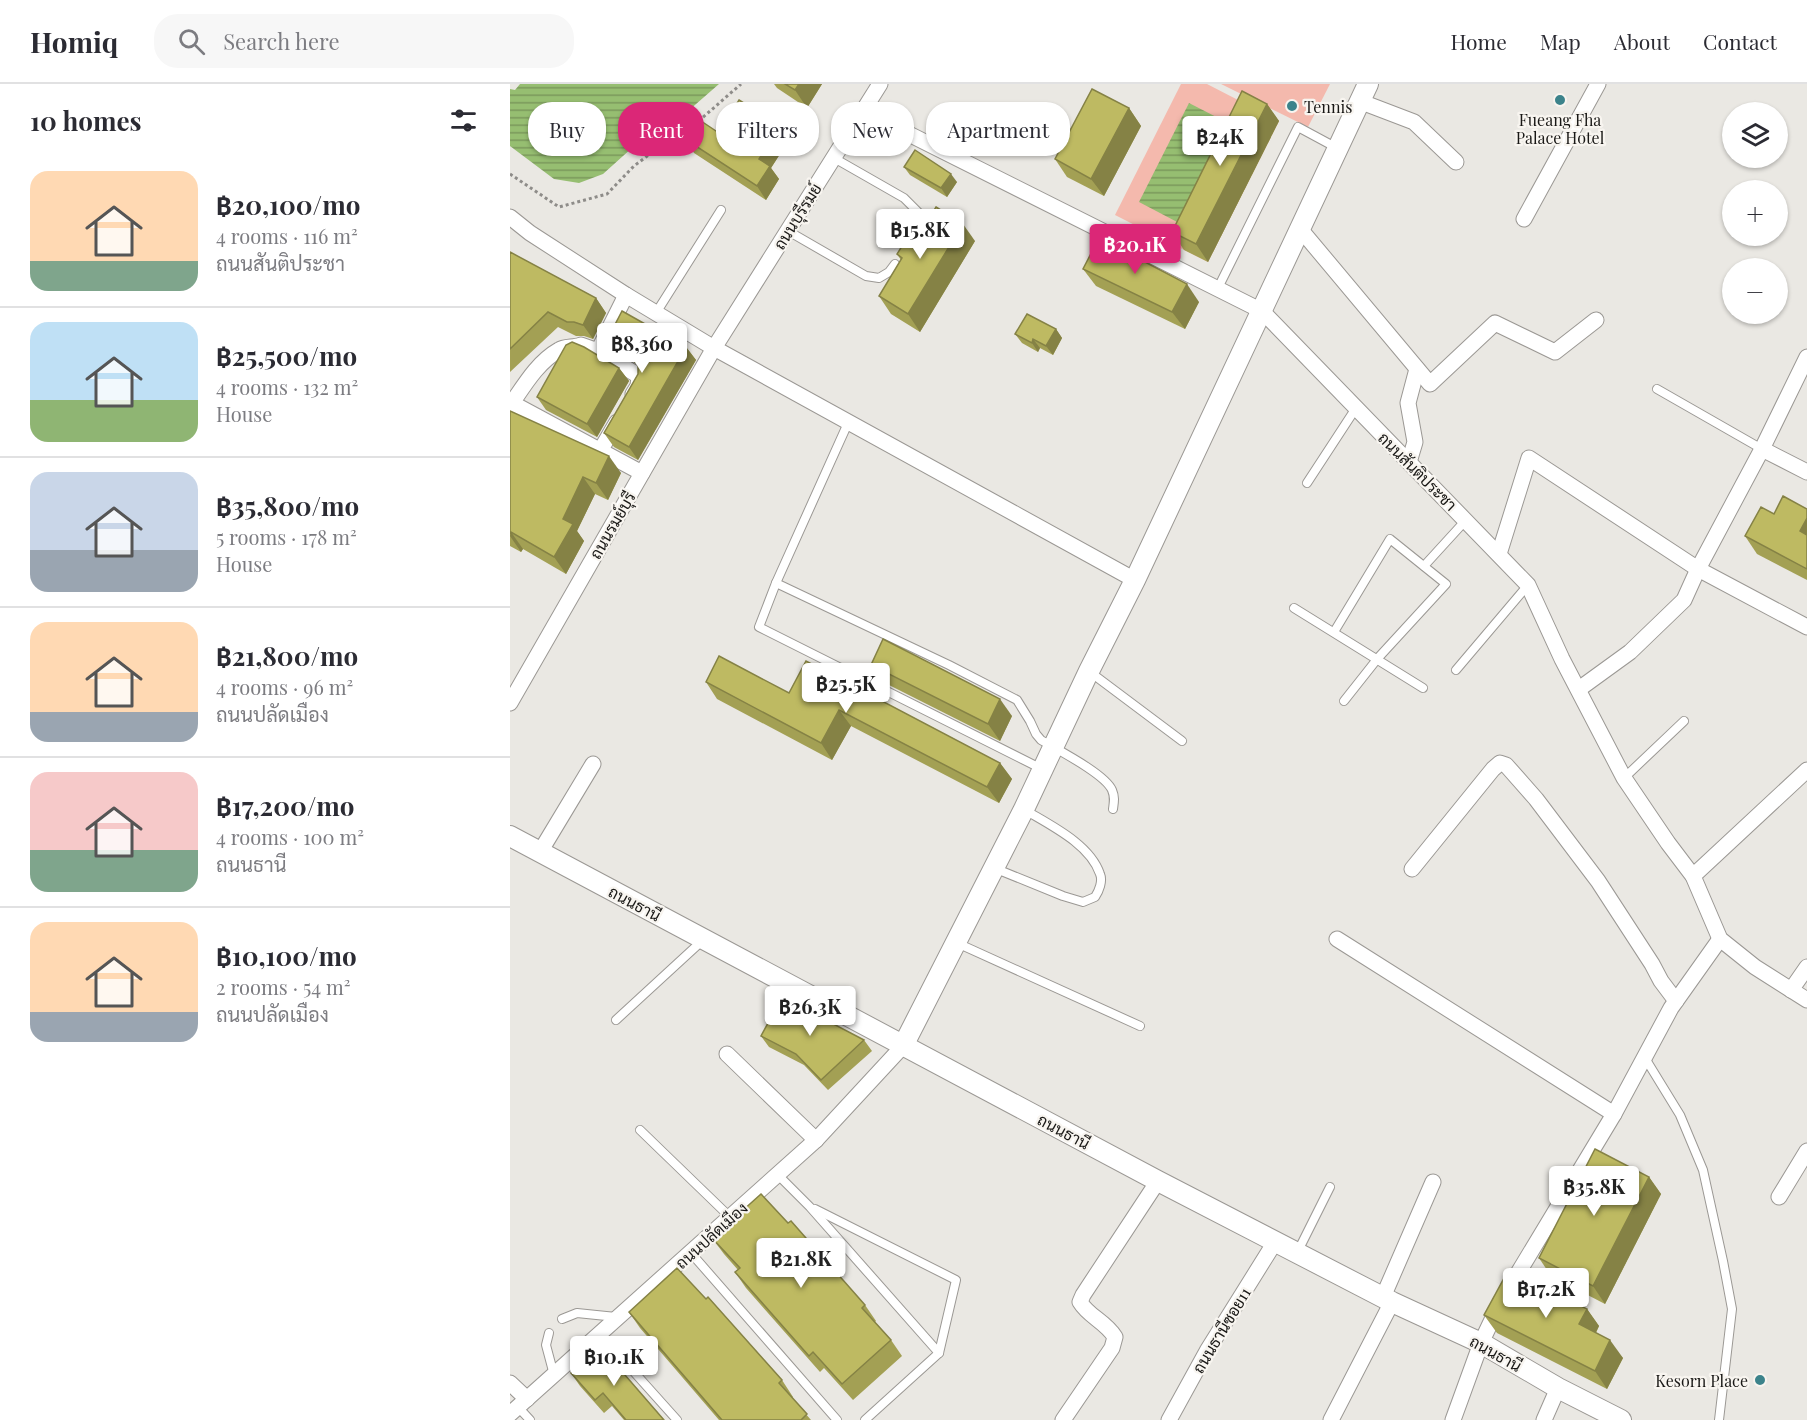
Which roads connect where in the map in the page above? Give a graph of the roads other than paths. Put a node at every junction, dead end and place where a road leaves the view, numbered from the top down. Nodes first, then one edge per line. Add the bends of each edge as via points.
1 (880, 84) edge
2 (1598, 84) edge
3 (1364, 93) edge
4 (869, 102) edge
5 (914, 137) edge
6 (1338, 149) junction
7 (834, 158) joint
8 (1456, 162) dead end
9 (721, 210) dead end
10 (510, 217) edge
11 (1524, 219) dead end
12 (1301, 230) junction
13 (788, 231) junction
14 (510, 232) edge
15 (530, 233) junction
16 (909, 243) edge
17 (894, 264) dead end
18 (1217, 290) junction
19 (626, 296) junction
20 (1262, 311) junction
21 (656, 313) junction
22 (1596, 320) dead end
23 (714, 348) junction
24 (598, 351) junction
25 (1807, 357) edge
26 (1417, 369) junction
27 (1657, 389) dead end
28 (511, 404) edge
29 (1356, 408) junction
30 (848, 423) junction
31 (1762, 449) junction
32 (600, 451) junction
33 (1409, 462) junction
34 (1807, 472) edge
35 (642, 473) junction
36 (1306, 483) dead end
37 (1466, 520) junction
38 (1499, 554) junction
39 (1424, 566) junction
40 (1698, 569) junction
41 (1135, 580) junction
42 (776, 583) junction
43 (1528, 585) junction
44 (1294, 608) dead end
45 (1807, 627) edge
46 (1334, 632) junction
47 (1378, 658) junction
48 (1455, 670) dead end
49 (1089, 671) junction
50 (1424, 688) dead end
51 (1579, 689) junction
52 (1344, 701) dead end
53 (510, 703) edge
54 (1684, 721) dead end
55 (1182, 741) dead end
56 (1052, 747) junction
57 (593, 764) dead end
58 (1042, 770) junction
59 (1807, 770) edge
60 (1624, 778) junction
61 (1024, 809) junction
62 (1113, 809) dead end
63 (510, 836) edge
64 (540, 852) junction
65 (994, 868) junction
66 (1412, 869) dead end
67 (1693, 876) junction
68 (703, 939) junction
69 (1337, 939) dead end
70 (1720, 939) junction
71 (957, 942) junction
72 (1807, 968) edge
73 (1791, 990) junction
74 (1676, 1000) junction
75 (1807, 1000) edge
76 (616, 1020) dead end
77 (1140, 1026) dead end
78 (903, 1046) junction
79 (727, 1054) dead end
80 (1644, 1056) junction
81 (1614, 1114) junction
82 (640, 1130) dead end
83 (816, 1140) junction
84 (1807, 1151) edge
85 (778, 1175) junction
86 (1158, 1181) junction
87 (1433, 1182) dead end
88 (1330, 1187) dead end
89 (1779, 1197) dead end
90 (810, 1207) junction
91 (731, 1218) junction
92 (1275, 1242) junction
93 (691, 1253) junction
94 (1297, 1253) junction
95 (1388, 1299) junction
96 (618, 1318) junction
97 (562, 1319) dead end
98 (549, 1333) dead end
99 (600, 1334) junction
100 (1480, 1343) junction
101 (939, 1353) junction
102 (554, 1375) junction
103 (510, 1383) edge
104 (1558, 1388) junction
105 (518, 1407) edge
106 (530, 1420) edge
107 (677, 1420) edge
108 (837, 1420) edge
109 (865, 1420) edge
110 (1063, 1420) edge
111 (1169, 1420) edge
112 (1331, 1420) edge
113 (1454, 1420) edge
114 (1544, 1420) edge
115 (1622, 1420) edge
116 (1719, 1420) edge

1 - 4 street, ถนนบุรีรมย์
2 - 11 street
3 - 6 street
3 - 8 street via 1414,122
5 - 18 street, ถนนสันติประชา
6 - 12 street
6 - 18 lane via 1298,127
7 - 13 street, ถนนบุรีรมย์
7 - 16 lane via 904,198 920,214 921,223
9 - 21 lane
10 - 15 street
12 - 20 street
12 - 26 street
13 - 17 lane via 866,276 879,278
13 - 23 street, ถนนบุรีรมย์
14 - 15 street
15 - 19 street
18 - 20 street, ถนนสันติประชา
19 - 21 street
19 - 24 street
20 - 29 street, ถนนสันติประชา
20 - 41 street
21 - 23 street
22 - 26 street via 1555,352 1495,323 1430,384
23 - 30 street
23 - 35 street, ถนนรมย์บุรี
24 - 28 street via 581,345 561,348 535,370
24 - 32 street via 639,376 638,386
25 - 31 street
26 - 33 street via 1408,403 1415,442
27 - 31 lane
28 - 32 street
29 - 33 street, ถนนสันติประชา
29 - 36 lane
30 - 41 street
30 - 42 lane
31 - 34 street
31 - 40 street
32 - 35 street
33 - 37 street, ถนนสันติประชา
35 - 53 street, ถนนรมย์บุรี
37 - 38 street, ถนนสันติประชา
37 - 39 lane
38 - 40 street via 1529,458
38 - 43 street, ถนนสันติประชา
39 - 46 lane via 1390,539
39 - 47 lane via 1446,584
40 - 45 street
40 - 51 street via 1684,600 1630,652
41 - 49 street
42 - 56 lane via 1017,700 1036,734
42 - 58 lane via 759,627
43 - 48 lane
43 - 51 street, ถนนสันติประชา
44 - 46 lane
46 - 47 lane
47 - 50 lane
47 - 52 lane
49 - 55 lane
49 - 56 street
51 - 60 street, ถนนสันติประชา
54 - 60 lane
56 - 58 street
56 - 62 lane via 1111,788 1115,798
57 - 64 street
58 - 61 street
59 - 67 street
60 - 67 street, ถนนสันติประชา
61 - 65 street
61 - 65 lane via 1071,838 1089,856 1101,876 1095,897 1083,902
63 - 64 street, ถนนธานี
64 - 68 street, ถนนธานี
65 - 71 street
66 - 74 street via 1492,769 1500,763 1506,765 1598,881
67 - 70 street, ถนนสันติประชา
68 - 76 lane
68 - 78 street, ถนนธานี
69 - 81 street
70 - 73 street, ถนนสันติประชา
70 - 74 street
71 - 77 lane
71 - 78 street
72 - 73 street
73 - 75 street, ถนนสันติประชา
74 - 80 street
78 - 83 street, ถนนปลัดเมือง
78 - 86 street, ถนนธานี
79 - 83 street
80 - 81 street
80 - 116 lane via 1680,1115 1702,1170 1725,1271 1732,1309
81 - 100 street
82 - 91 lane
83 - 85 street, ถนนปลัดเมือง
84 - 89 street
85 - 90 lane
85 - 91 street, ถนนปลัดเมือง
86 - 92 street, ถนนธานี
86 - 110 street via 1080,1302 1115,1337 1113,1348
87 - 95 street
88 - 94 lane
90 - 101 lane
90 - 101 lane via 956,1280
91 - 93 street, ถนนปลัดเมือง
92 - 94 street, ถนนธานี
92 - 111 street, ถนนธานีซอย11
93 - 96 street, ถนนปลัดเมือง
93 - 108 lane
94 - 95 street, ถนนธานี
95 - 100 street, ถนนธานี
95 - 112 street
96 - 97 lane via 577,1313
96 - 99 street, ถนนปลัดเมือง
98 - 102 lane via 546,1345
99 - 102 street, ถนนปลัดเมือง
99 - 107 lane
100 - 104 street, ถนนธานี
100 - 113 street
101 - 109 lane
102 - 105 street, ถนนปลัดเมือง
103 - 105 street
104 - 114 street
104 - 115 street, ถนนธานี
105 - 106 lane

